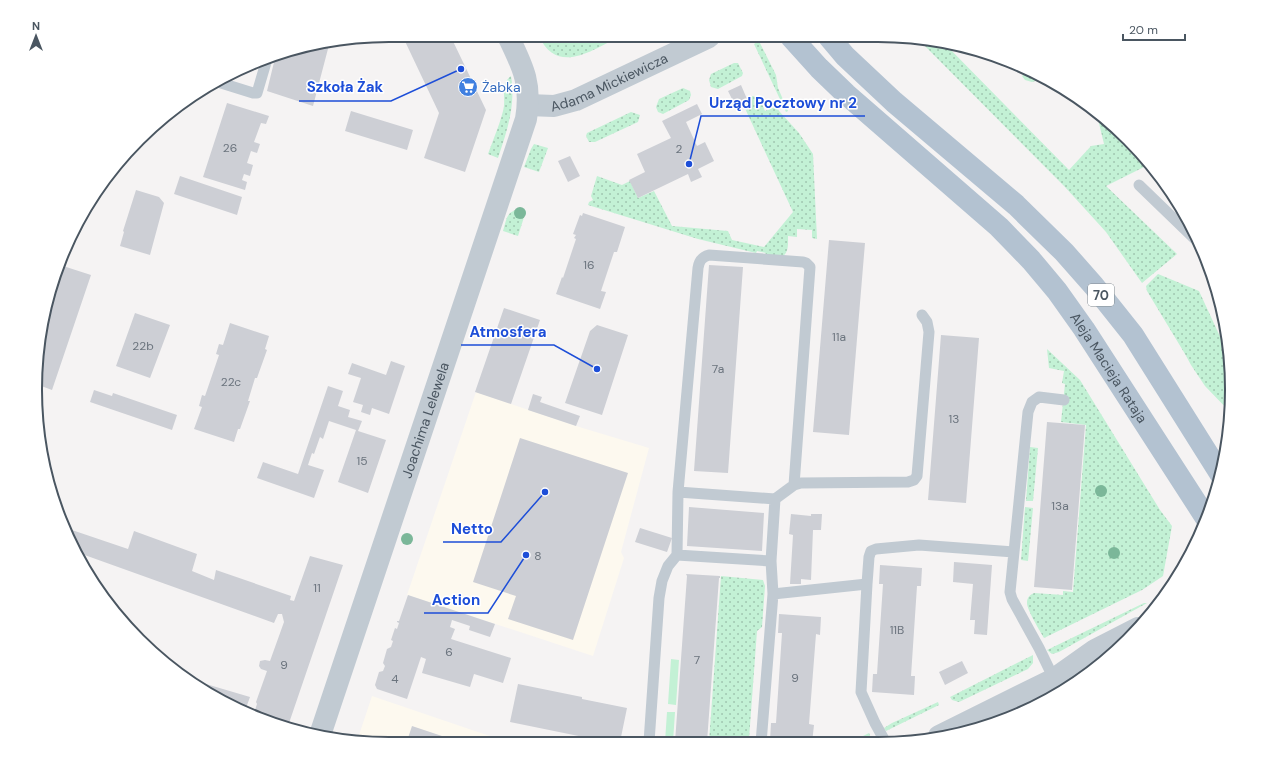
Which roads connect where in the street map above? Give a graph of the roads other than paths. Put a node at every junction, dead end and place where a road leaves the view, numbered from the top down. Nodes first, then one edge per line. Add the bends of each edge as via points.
1 (511, 42) edge
2 (698, 42) edge
3 (796, 42) edge
4 (833, 42) edge
5 (265, 65) edge
6 (225, 84) edge
7 (528, 105) junction
8 (1139, 185) dead end
9 (1186, 230) edge
10 (922, 315) dead end
11 (1064, 400) dead end
12 (1216, 467) edge
13 (794, 485) junction
14 (678, 492) junction
15 (775, 499) junction
16 (1203, 513) edge
17 (1014, 552) junction
18 (677, 555) junction
19 (771, 561) junction
20 (867, 584) junction
21 (773, 594) junction
22 (1122, 636) edge
23 (1077, 673) edge
24 (1054, 679) junction
25 (956, 727) edge
26 (322, 730) edge
27 (649, 737) edge
28 (761, 737) edge
29 (883, 737) edge

1 - 7 street, Joachima Lelewela via 527,80
2 - 7 street, Adama Mickiewicza via 576,100 554,106
3 - 16 main road, Aleja Macieja Rataja / 70 via 819,68 999,227 1032,260 1084,328
4 - 12 main road, 70 via 894,102 1016,205 1064,252 1133,335
5 - 6 lane via 257,93
7 - 26 street, Joachima Lelewela via 521,135
8 - 9 lane
10 - 13 lane via 929,332 916,478 908,482
11 - 17 lane via 1039,397 1032,402 1028,412
13 - 14 lane via 810,267 803,262 709,255 701,259 698,268
13 - 15 lane
14 - 15 lane
14 - 18 lane
15 - 19 lane
17 - 20 lane via 919,545 876,549 871,551 869,557
17 - 24 lane via 1010,592 1012,599
18 - 19 lane
18 - 27 lane via 668,566 662,580 659,598
19 - 21 lane
20 - 21 lane
20 - 29 lane via 861,692
21 - 28 lane
22 - 24 street via 1095,650
23 - 24 street
24 - 25 street

